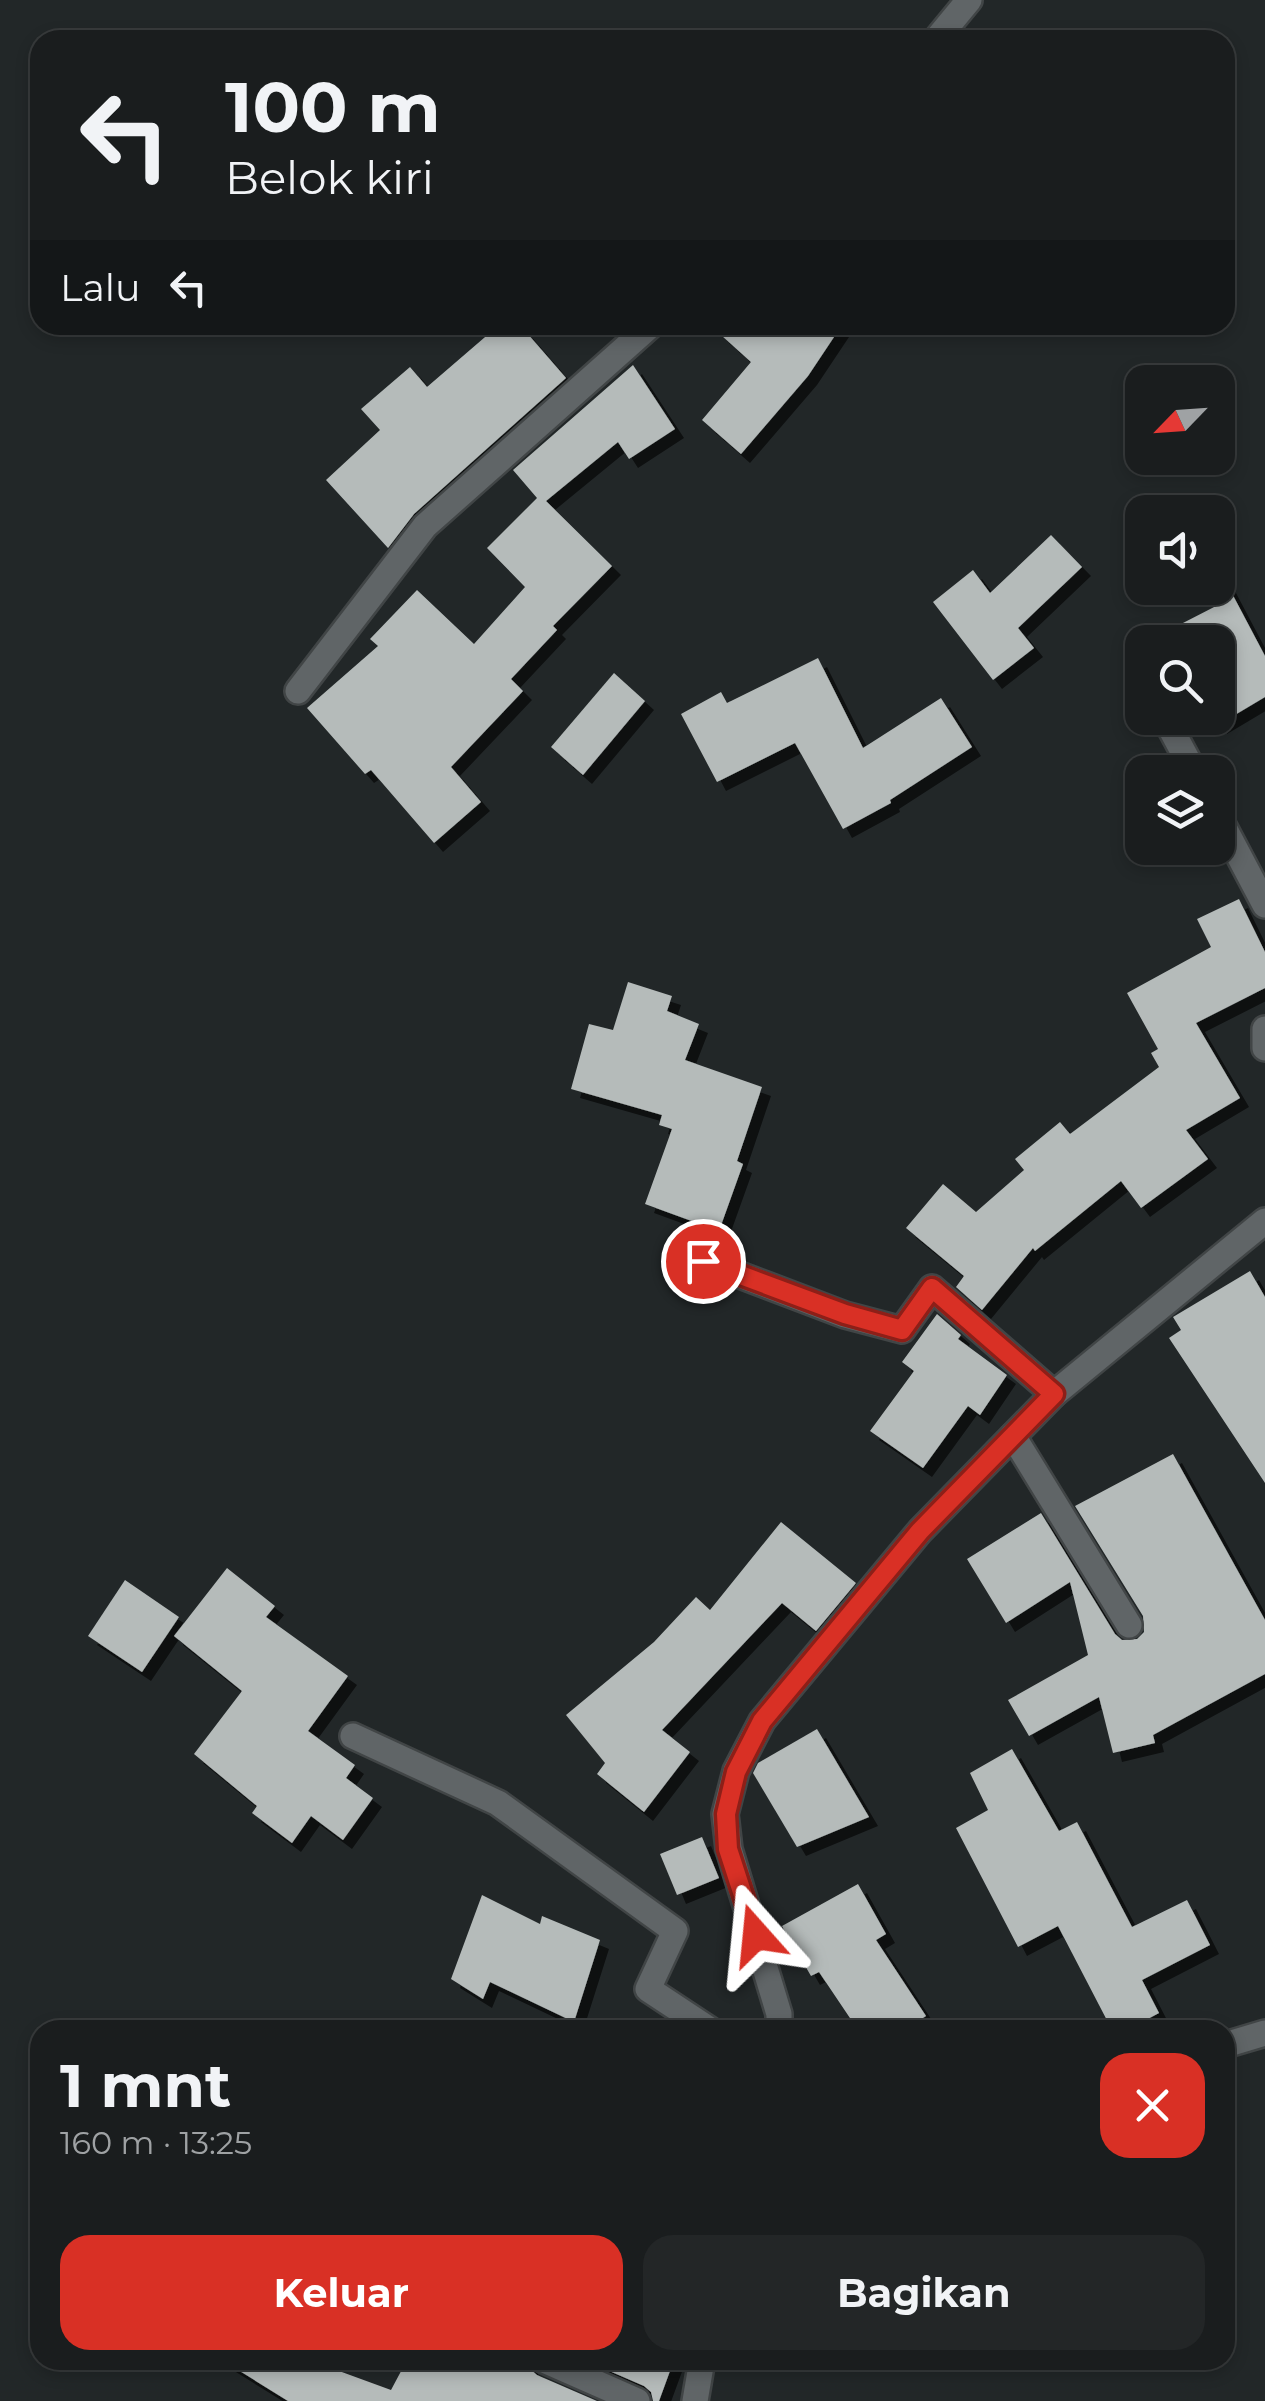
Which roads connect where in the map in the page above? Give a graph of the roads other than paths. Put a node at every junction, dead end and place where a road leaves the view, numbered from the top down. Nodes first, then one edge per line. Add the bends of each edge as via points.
1 (969, 0) edge
2 (944, 30) edge
3 (640, 335) edge
4 (298, 690) dead end
5 (1235, 848) edge
6 (1265, 905) edge
7 (1265, 1029) edge
8 (1265, 1048) edge
9 (1265, 1221) edge
10 (703, 1261) dead end
11 (1054, 1394) junction
12 (1013, 1436) junction
13 (1129, 1625) dead end
14 (353, 1736) dead end
15 (695, 2020) edge
16 (778, 2020) edge
17 (1265, 2034) edge
18 (1235, 2042) edge
19 (567, 2370) edge
20 (700, 2370) edge
21 (637, 2401) edge
22 (695, 2401) edge

1 - 2 street
3 - 4 street via 425,526
5 - 6 street
7 - 8 street
9 - 11 street
10 - 11 street via 902,1330 932,1288
11 - 12 street
12 - 13 street
12 - 16 street via 920,1531 762,1721 736,1772 726,1814 728,1849
14 - 15 street via 498,1803 675,1931 648,1989
17 - 18 street
19 - 21 street
20 - 22 street

